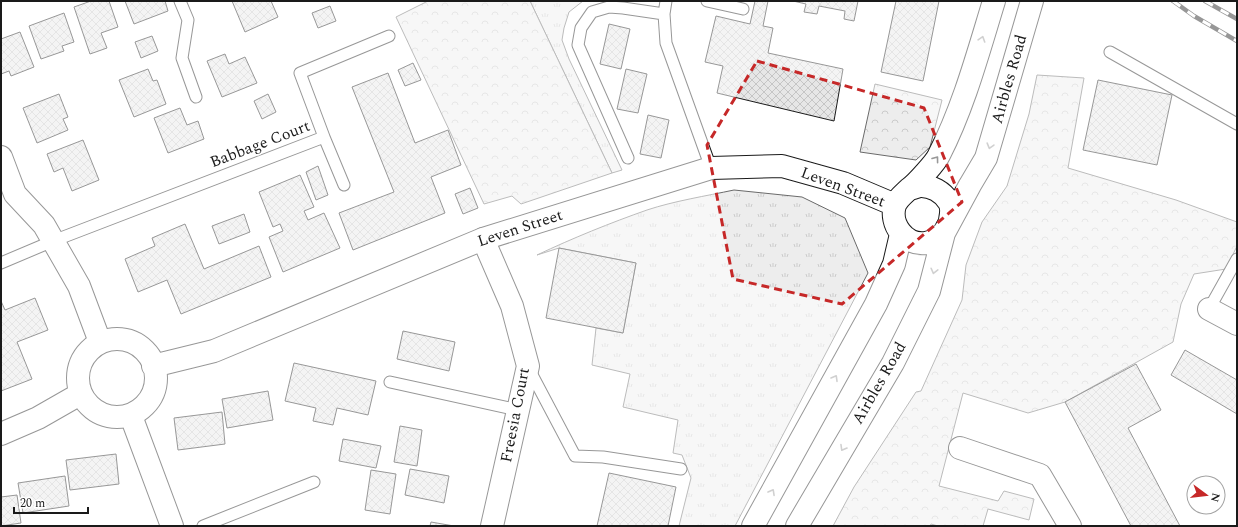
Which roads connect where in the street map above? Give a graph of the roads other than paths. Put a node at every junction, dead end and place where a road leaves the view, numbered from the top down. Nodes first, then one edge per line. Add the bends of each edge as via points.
1 (180, 1) edge
2 (666, 1) edge
3 (707, 1) edge
4 (994, 1) edge
5 (1032, 1) edge
6 (743, 9) dead end
7 (664, 14) junction
8 (389, 36) dead end
9 (1110, 52) dead end
10 (196, 97) dead end
11 (1237, 124) edge
12 (324, 137) junction
13 (1, 157) edge
14 (628, 158) dead end
15 (712, 168) junction
16 (344, 185) dead end
17 (910, 189) junction
18 (895, 205) junction
19 (947, 227) junction
20 (902, 234) junction
21 (482, 239) junction
22 (53, 241) junction
23 (1237, 259) edge
24 (1, 263) edge
25 (1209, 309) joint
26 (1237, 324) edge
27 (100, 342) junction
28 (153, 366) junction
29 (528, 366) junction
30 (390, 382) dead end
31 (80, 394) junction
32 (518, 410) junction
33 (132, 416) junction
34 (1, 434) edge
35 (960, 448) dead end
36 (681, 469) dead end
37 (314, 482) dead end
38 (172, 526) edge
39 (203, 526) edge
40 (492, 526) edge
41 (754, 526) edge
42 (797, 526) edge
43 (1070, 526) edge

1 - 10 lane via 188,20 182,58
2 - 7 lane
3 - 6 lane
17 -> 4 street via 938,157 954,122
5 -> 19 street, Airbles Road via 986,158
7 - 14 lane via 609,7 592,12 581,28 578,45
7 - 15 lane via 666,43
8 - 12 lane, Babbage Court via 300,73
9 - 11 lane
12 - 16 lane
12 - 22 lane, Babbage Court
13 - 22 street via 15,194 44,225
15 - 18 street, Leven Street via 782,166 843,183
15 - 21 street, Leven Street
17 - 18 street
17 - 19 street, Airbles Road via 920,186 934,188 950,202 952,213
18 - 20 street via 896,226
19 - 20 street, Airbles Road via 936,240 927,243 912,241
19 -> 42 street, Airbles Road via 929,291 893,362
41 -> 20 street via 876,304 894,264
21 - 28 street, Leven Street via 214,351
21 - 29 street, Freesia Court via 512,306
22 - 24 lane, Babbage Court
22 - 27 street via 79,286
23 - 25 lane
25 - 26 street
27 - 28 street via 119,338 132,341 147,352
27 - 31 street via 89,350 79,365 77,380
28 - 33 street via 156,377 153,394 145,406
29 - 32 street, Freesia Court
29 - 36 lane via 575,456 603,457
30 - 32 lane
31 - 33 street via 89,407 101,415 120,418
31 - 34 street via 38,418
32 - 40 street, Freesia Court
33 - 38 street
35 - 43 street via 1040,475
37 - 39 lane

